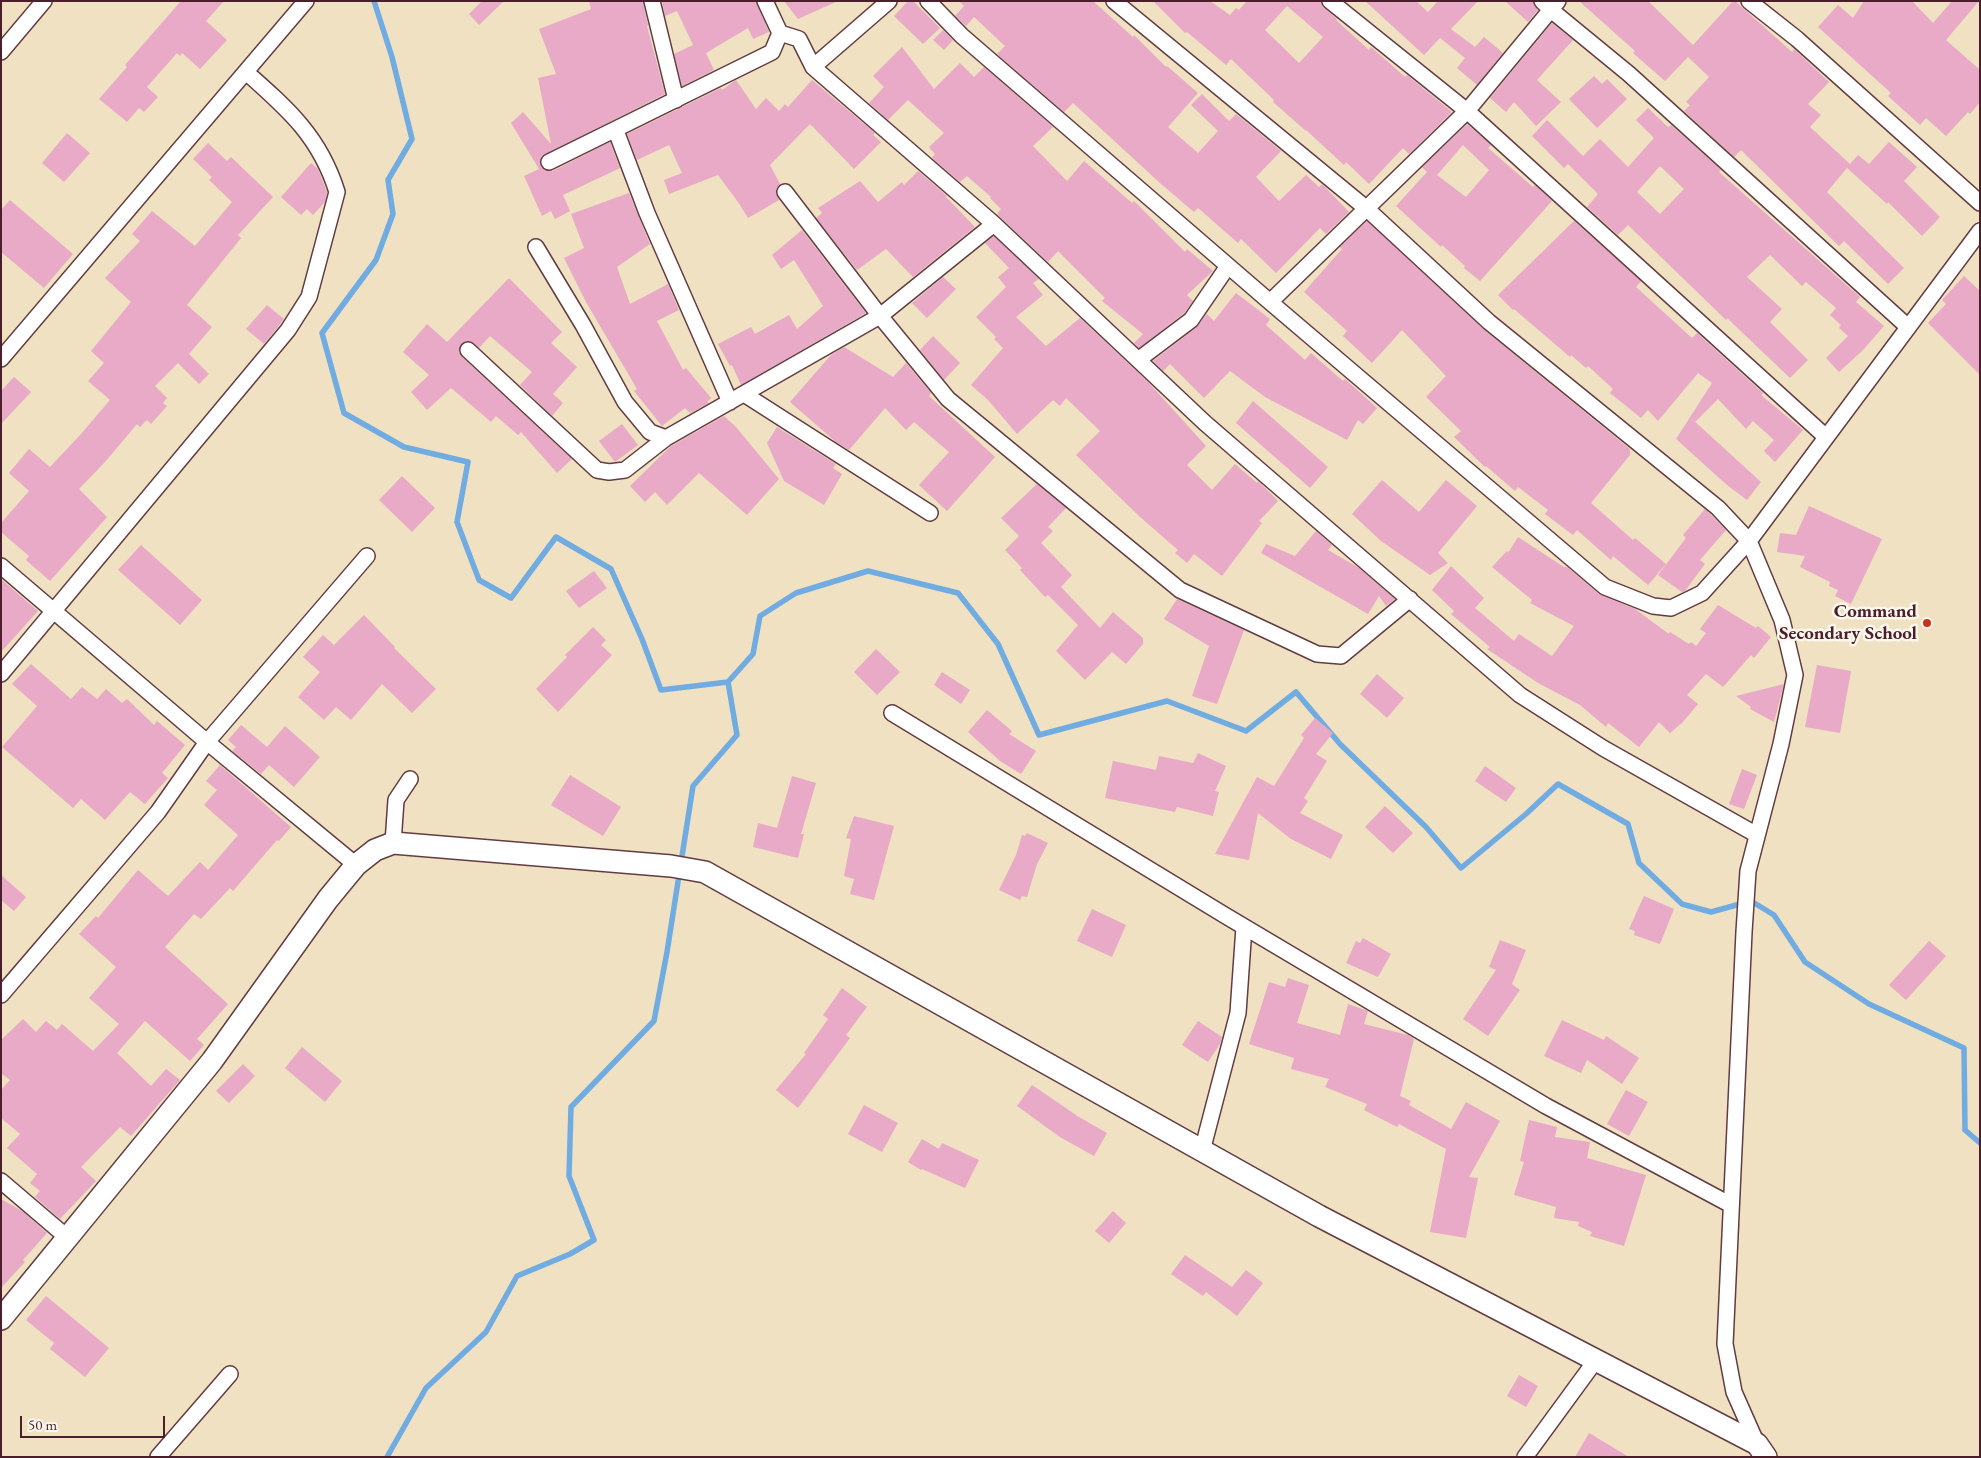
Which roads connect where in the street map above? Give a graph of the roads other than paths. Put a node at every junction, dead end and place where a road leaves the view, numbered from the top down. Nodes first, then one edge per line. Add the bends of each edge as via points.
1 (44, 1) edge
2 (306, 1) edge
3 (652, 1) edge
4 (765, 1) edge
5 (889, 1) edge
6 (928, 1) edge
7 (1114, 1) edge
8 (1330, 1) edge
9 (1749, 1) edge
10 (1550, 4) edge
11 (780, 32) junction
12 (1, 52) edge
13 (813, 67) junction
14 (246, 72) junction
15 (676, 100) junction
16 (1467, 112) junction
17 (616, 130) junction
18 (549, 162) dead end
19 (785, 192) dead end
20 (1980, 203) edge
21 (1367, 209) junction
22 (994, 224) junction
23 (1980, 231) edge
24 (536, 247) dead end
25 (1228, 266) junction
26 (1270, 302) junction
27 (880, 316) junction
28 (1908, 327) junction
29 (468, 350) dead end
30 (1, 359) edge
31 (1138, 360) junction
32 (744, 394) junction
33 (730, 402) junction
34 (1826, 437) junction
35 (666, 438) junction
36 (930, 513) dead end
37 (1748, 541) junction
38 (367, 556) dead end
39 (1, 566) edge
40 (1410, 599) junction
41 (54, 611) junction
42 (1, 674) edge
43 (892, 713) dead end
44 (207, 742) junction
45 (410, 779) dead end
46 (1757, 835) junction
47 (393, 843) junction
48 (356, 865) junction
49 (1244, 927) junction
50 (1, 995) edge
51 (1202, 1151) junction
52 (1, 1181) edge
53 (1732, 1204) junction
54 (69, 1239) junction
55 (1, 1319) edge
56 (1596, 1360) junction
57 (230, 1374) dead end
58 (1762, 1450) edge
59 (158, 1457) edge
60 (1525, 1457) edge

1 - 12 street
2 - 14 street
3 - 15 street
4 - 11 street
5 - 13 street
6 - 25 street via 962,36
7 - 21 street
8 - 16 street
9 - 20 street via 1797,39
10 - 16 street
10 - 28 street
11 - 13 street via 800,39
11 - 15 street via 772,52
13 - 22 street
14 - 30 street
14 - 41 street via 284,105 317,146 337,192 310,297 288,330
15 - 17 street
16 - 21 street
16 - 34 street
17 - 18 street
17 - 33 street via 647,213
19 - 27 street
21 - 26 street
21 - 37 street via 1488,322 1718,508
22 - 27 street
22 - 31 street
23 - 28 street
24 - 35 street via 625,402 650,432
25 - 26 street
25 - 31 street via 1191,320
26 - 37 street via 1605,587 1653,606 1671,608 1702,593
27 - 32 street
27 - 40 street via 948,400 1180,590 1317,654 1341,656
28 - 34 street
29 - 35 street via 597,470 625,470
31 - 40 street via 1205,423
32 - 33 street
32 - 36 street
33 - 35 street
34 - 37 street
37 - 46 street via 1782,620 1795,675
38 - 44 street
39 - 41 street
40 - 46 street via 1520,695 1603,748
41 - 42 street
41 - 44 street
43 - 49 street
44 - 48 street
44 - 50 street via 158,812
45 - 47 street via 396,800
46 - 53 street via 1748,871
47 - 48 street via 376,850
47 - 51 street via 672,866 705,872
48 - 54 street via 212,1061
49 - 51 street via 1238,1013
49 - 53 street via 1546,1106
51 - 56 street via 1319,1216
52 - 54 street
53 - 58 street via 1725,1344 1734,1392
54 - 55 street
56 - 58 street
56 - 60 street
57 - 59 street

